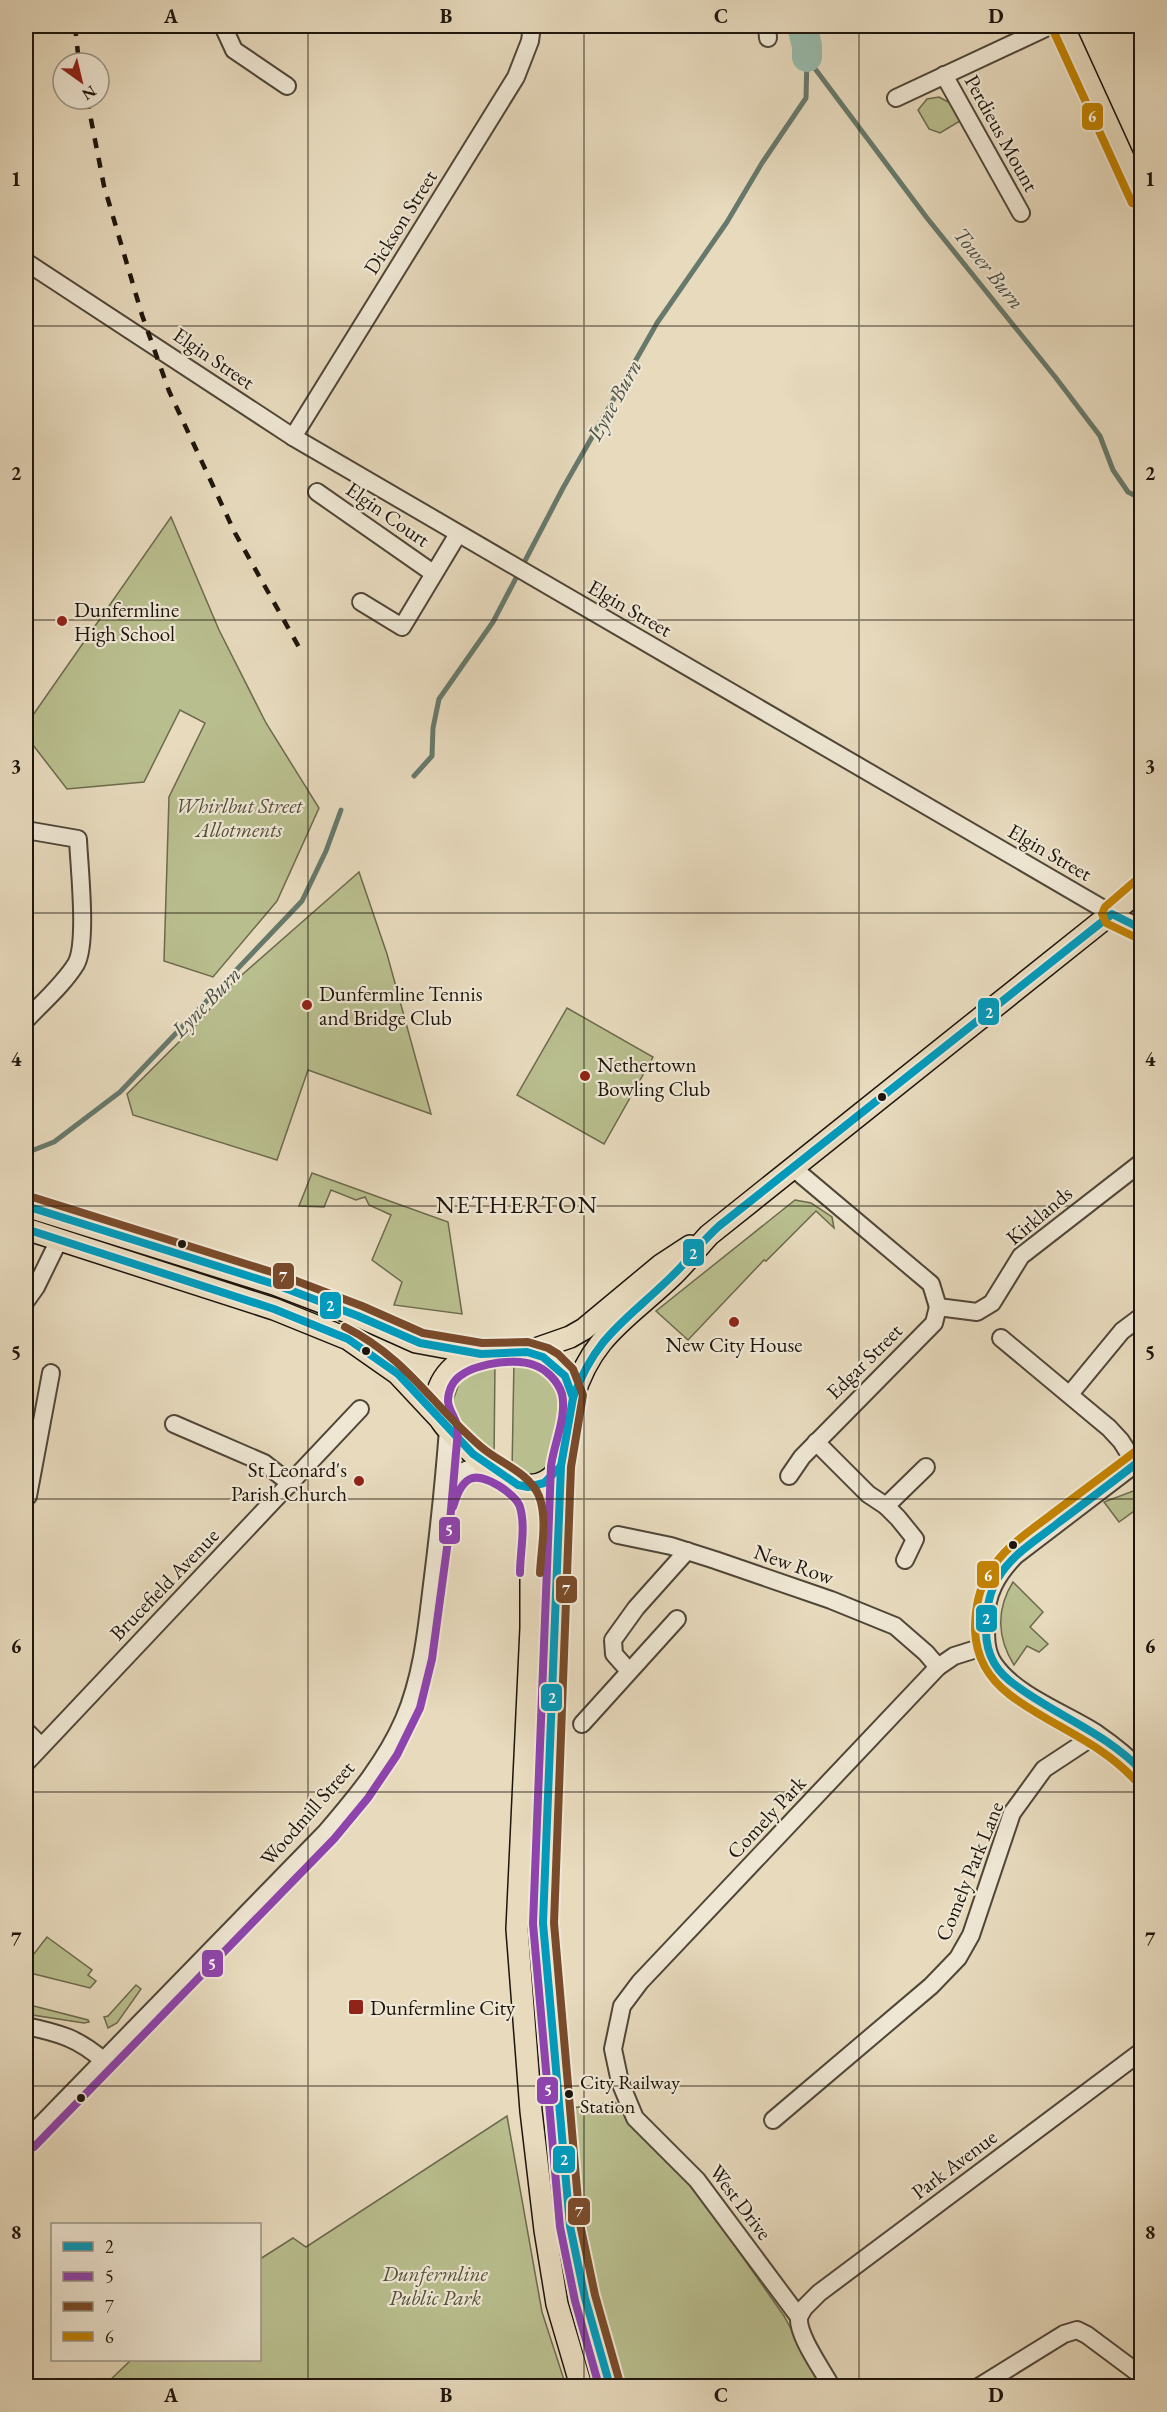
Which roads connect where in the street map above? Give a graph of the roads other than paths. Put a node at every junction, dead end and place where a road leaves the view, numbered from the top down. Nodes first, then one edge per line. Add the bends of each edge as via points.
1 (223, 26) edge
2 (532, 26) edge
3 (1050, 26) edge
4 (1063, 26) edge
5 (944, 75) junction
6 (287, 86) dead end
7 (896, 98) dead end
8 (1142, 199) edge
9 (1021, 213) dead end
10 (26, 262) edge
11 (293, 437) junction
12 (317, 492) dead end
13 (458, 534) junction
14 (433, 573) junction
15 (361, 602) dead end
16 (26, 830) edge
17 (1142, 889) edge
18 (1112, 914) junction
19 (1142, 929) edge
20 (26, 1020) edge
21 (1142, 1162) edge
22 (792, 1167) junction
23 (26, 1206) edge
24 (26, 1229) edge
25 (709, 1235) junction
26 (58, 1240) junction
27 (26, 1301) edge
28 (938, 1307) junction
29 (1142, 1316) edge
30 (1001, 1338) dead end
31 (527, 1352) junction
32 (481, 1354) junction
33 (51, 1372) dead end
34 (1070, 1394) junction
35 (573, 1398) junction
36 (360, 1409) dead end
37 (174, 1424) dead end
38 (444, 1425) junction
39 (816, 1442) junction
40 (1138, 1461) edge
41 (561, 1466) junction
42 (926, 1467) dead end
43 (494, 1470) junction
44 (789, 1476) dead end
45 (291, 1484) junction
46 (518, 1485) junction
47 (26, 1498) edge
48 (443, 1503) junction
49 (886, 1506) junction
50 (618, 1535) dead end
51 (687, 1551) junction
52 (904, 1560) dead end
53 (677, 1619) dead end
54 (986, 1647) junction
55 (938, 1667) junction
56 (629, 1671) junction
57 (582, 1724) dead end
58 (26, 1731) edge
59 (1097, 1734) junction
60 (41, 1746) junction
61 (26, 1763) edge
62 (1142, 1772) edge
63 (26, 2026) edge
64 (613, 2049) joint
65 (1142, 2051) edge
66 (104, 2061) junction
67 (773, 2120) dead end
68 (26, 2140) edge
69 (799, 2318) junction
70 (1142, 2376) edge
71 (581, 2386) edge
72 (610, 2386) edge
73 (831, 2386) edge
74 (980, 2386) edge

1 - 6 street via 234,50
2 - 11 street, Dickson Street via 516,77
3 - 5 street, Perdieus Mount
4 - 8 main road
5 - 7 street, Perdieus Mount
5 - 9 street, Perdieus Mount
10 - 11 street, Elgin Street
11 - 13 street, Elgin Street
12 - 14 street, Elgin Court
13 - 14 street, Elgin Court
13 - 18 street, Elgin Street
14 - 15 street, Elgin Court via 402,627
16 - 20 street via 78,839 82,940 77,963
17 - 18 main road
18 - 19 street, Elgin Street
18 - 22 main road
21 - 28 street, Kirklands via 1021,1256 992,1304 977,1312
22 - 25 main road
22 - 28 street via 931,1284
23 - 32 main road via 274,1284 416,1342
24 - 26 main road
25 - 31 main road via 661,1265 584,1329
25 - 35 main road via 671,1277 608,1332 587,1362
26 - 27 street
26 - 38 main road via 274,1309 348,1339 398,1374
28 - 39 street, Edgar Street via 933,1323
29 - 34 street via 1122,1331
30 - 34 street
31 - 32 main road
31 - 35 main road via 543,1357 558,1369
32 - 38 main road via 463,1360 445,1374 438,1397
33 - 47 street
34 - 40 street via 1110,1428
35 - 41 main road
36 - 45 street, Brucefield Avenue
37 - 45 street via 264,1463
38 - 43 main road
38 - 48 street, Woodmill Street
39 - 44 street, Edgar Street
39 - 49 street via 868,1494
40 - 54 street via 1015,1556 1000,1572 990,1591
41 - 46 main road via 544,1482 528,1487
41 - 72 main road via 543,1923 570,2226
42 - 49 street
43 - 46 main road
43 - 48 street, Woodmill Street via 472,1467 460,1472
45 - 60 street, Brucefield Avenue
46 - 71 main road via 530,1502 531,1628 517,1929 545,2230 557,2304
48 - 66 street, Woodmill Street via 424,1654 404,1720 386,1752 357,1796 326,1832
49 - 52 street via 915,1539
50 - 51 street, New Row
51 - 55 street, New Row via 895,1626
51 - 56 street via 613,1640 614,1654
53 - 56 street
54 - 55 street, Comely Park via 954,1656
54 - 59 street via 1009,1680
55 - 64 street, Comely Park via 640,1982 622,2006
56 - 57 street
58 - 60 street
59 - 62 street
59 - 67 street, Comely Park Lane via 1044,1769 1012,1813 971,1935 958,1958 932,1986
60 - 61 street, Brucefield Avenue
63 - 66 street via 72,2038
64 - 69 street, West Drive via 634,2118 697,2180
65 - 69 street, Park Avenue via 819,2293
66 - 68 street, Woodmill Street
69 - 73 street, West Drive via 805,2341
70 - 74 street via 1077,2330 1064,2334

